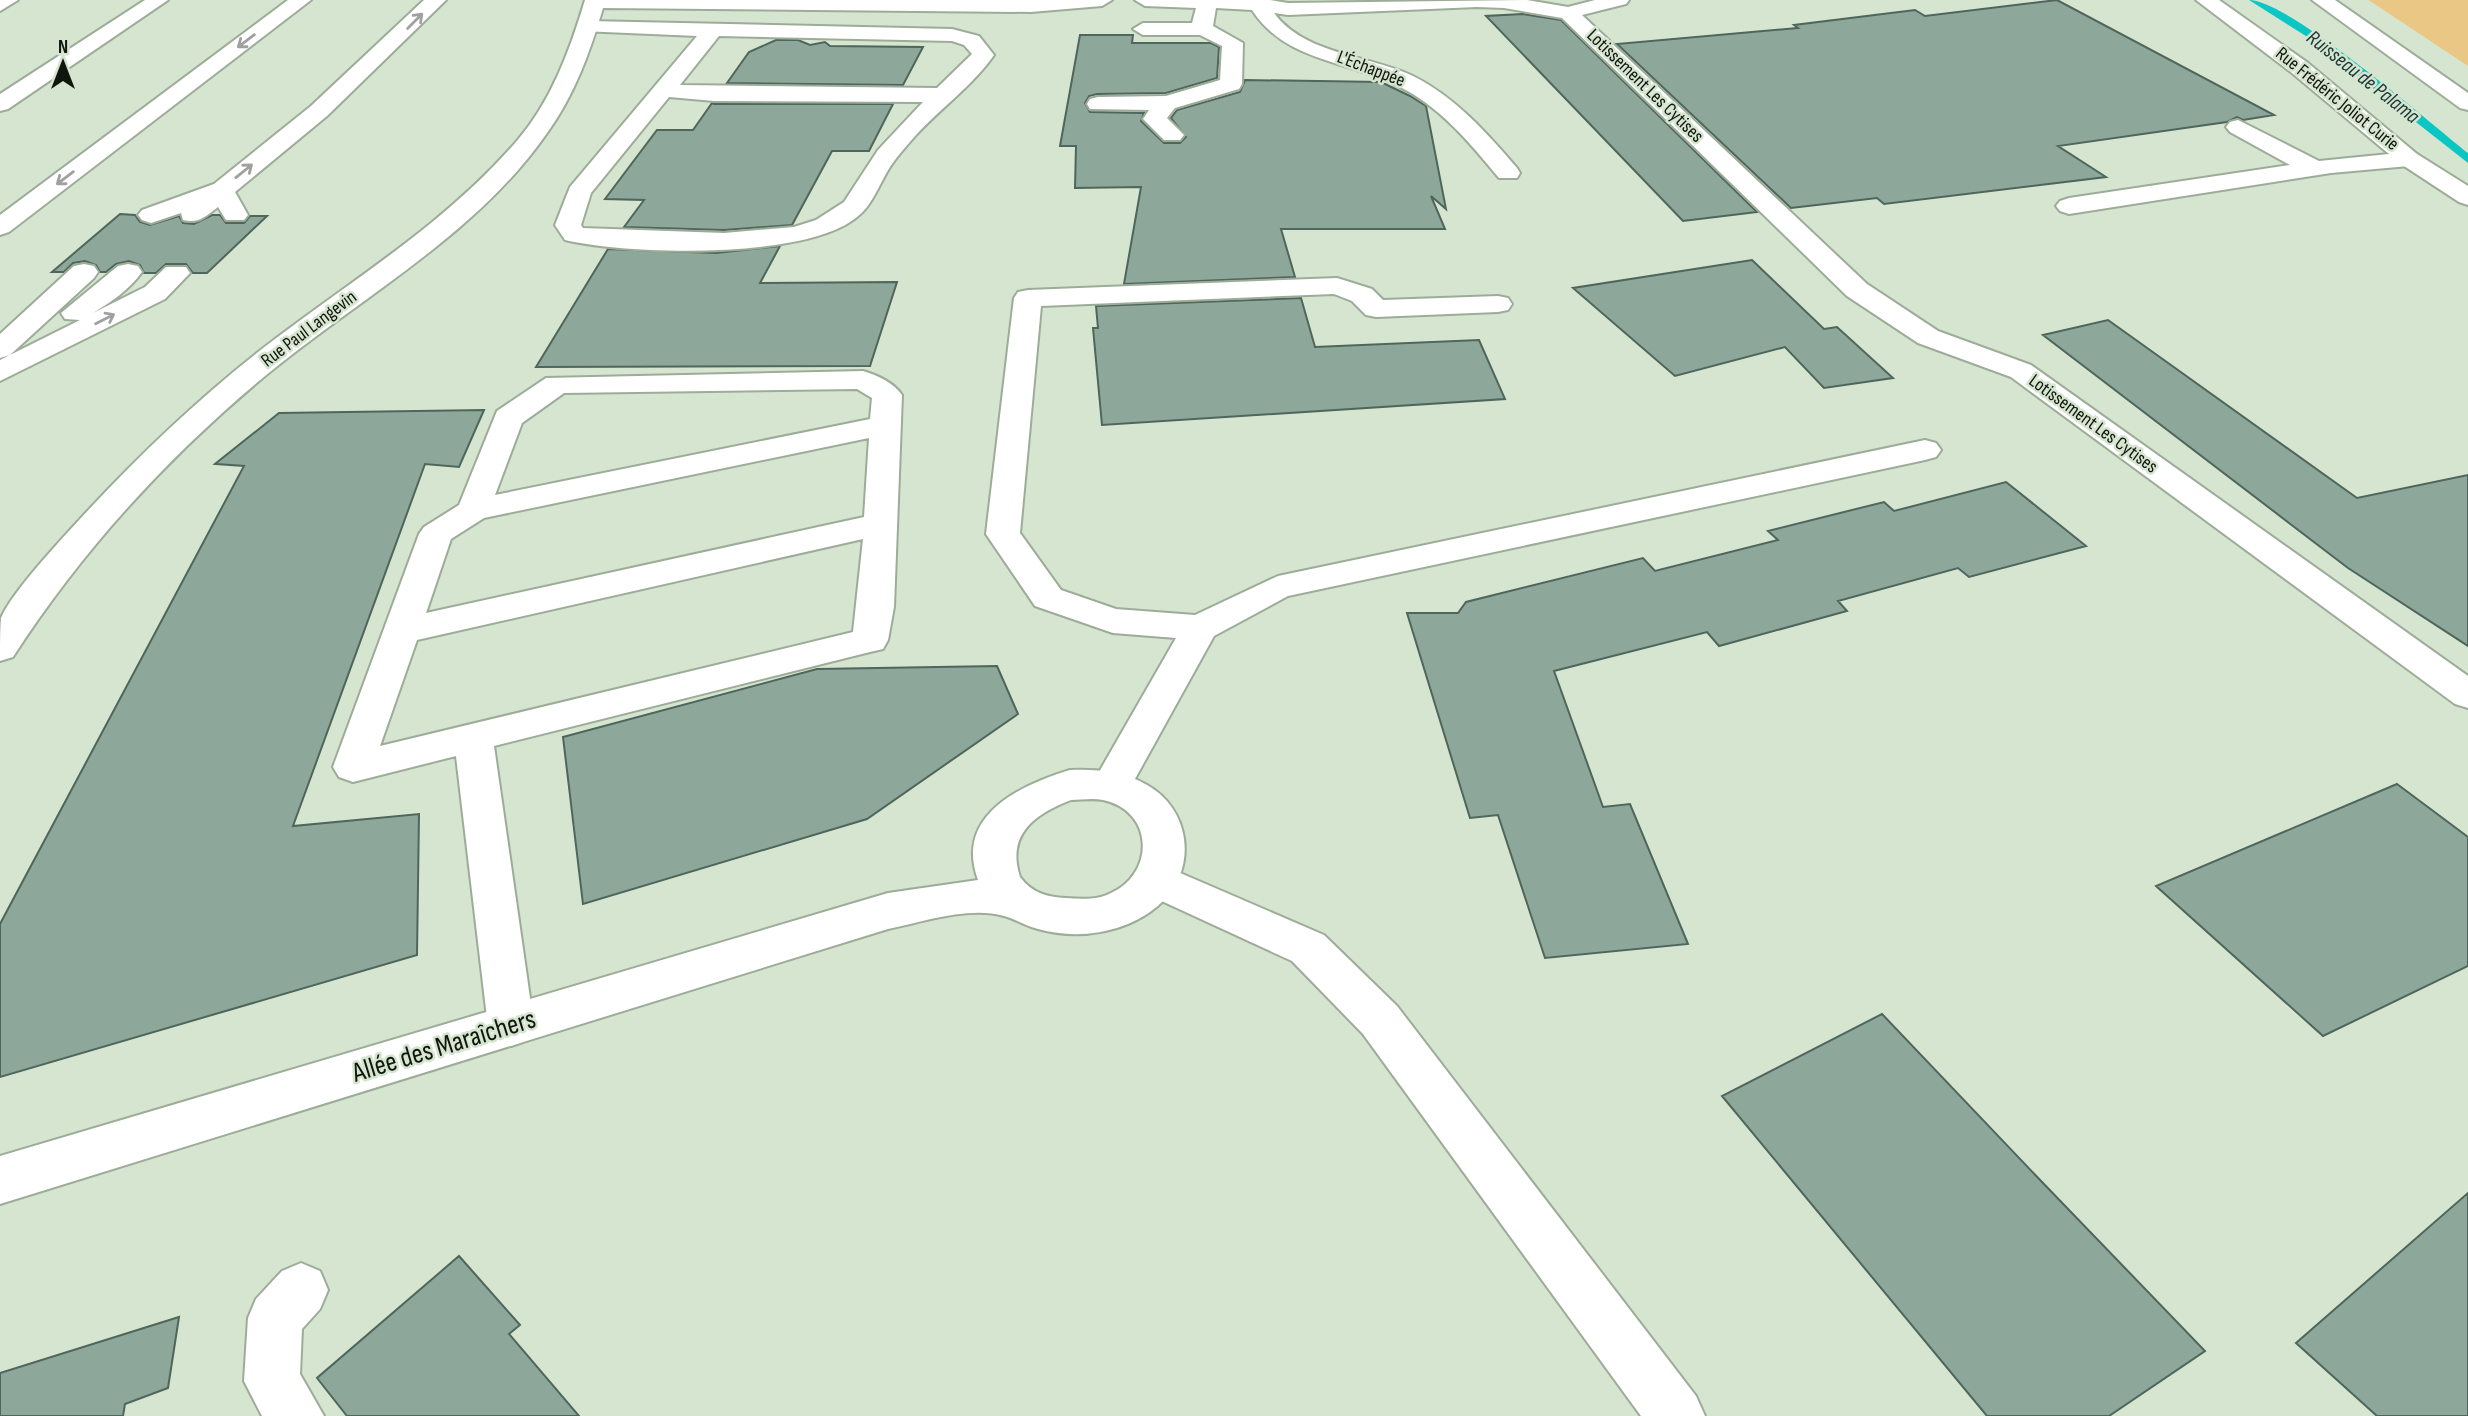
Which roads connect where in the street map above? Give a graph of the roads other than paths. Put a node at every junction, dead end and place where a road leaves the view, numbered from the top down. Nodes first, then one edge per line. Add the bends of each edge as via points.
1 (8, 0) edge
2 (158, 0) edge
3 (301, 0) edge
4 (436, 0) edge
5 (1102, 0) edge
6 (1144, 0) edge
7 (1619, 0) edge
8 (2206, 0) edge
9 (2322, 0) edge
10 (1256, 2) edge
11 (1208, 3) junction
12 (0, 5) edge
13 (593, 10) edge
14 (1568, 13) junction
15 (714, 29) junction
16 (1143, 29) dead end
17 (1203, 29) junction
18 (663, 90) junction
19 (944, 95) junction
20 (1167, 103) junction
21 (2468, 103) edge
22 (0, 104) edge
23 (1098, 104) dead end
24 (2238, 127) dead end
25 (1172, 135) dead end
26 (2409, 159) junction
27 (2316, 169) junction
28 (1508, 173) dead end
29 (221, 190) junction
30 (2468, 197) edge
31 (2069, 206) dead end
32 (151, 215) dead end
33 (192, 215) dead end
34 (235, 215) dead end
35 (0, 227) edge
36 (84, 272) dead end
37 (128, 272) dead end
38 (176, 273) dead end
39 (1498, 304) dead end
40 (0, 349) edge
41 (0, 363) edge
42 (0, 372) edge
43 (886, 425) junction
44 (1925, 450) dead end
45 (473, 510) junction
46 (881, 524) junction
47 (1200, 628) junction
48 (401, 631) junction
49 (0, 648) edge
50 (2468, 695) edge
51 (473, 737) junction
52 (1111, 786) junction
53 (995, 840) junction
54 (1157, 880) junction
55 (1013, 899) junction
56 (888, 911) junction
57 (511, 1026) junction
58 (0, 1180) edge
59 (300, 1290) dead end
60 (295, 1416) edge
61 (1676, 1416) edge

1 - 12 street
2 - 22 street
3 -> 35 street
29 -> 4 street via 319,111
5 - 13 street via 1031,6
6 - 11 street, Lotissement Les Cytises
7 - 14 street, Lotissement Les Cytises
8 - 26 street, Rue Frédéric Joliot Curie via 2300,68
9 - 21 street
10 - 11 street, Lotissement Les Cytises
10 - 14 street, Lotissement Les Cytises via 1288,9 1490,1
10 - 28 street, L'Échappée via 1276,29 1298,42 1405,80 1479,137
11 - 17 street
13 - 15 street
13 - 49 street, Rue Paul Langevin via 562,89 526,145 488,185 417,244 248,375 159,459 89,531 18,618
14 - 50 street, Lotissement Les Cytises via 1857,290 1928,337 2021,371
15 - 18 street
15 - 19 street via 972,39 983,55
16 - 17 street
17 - 20 street via 1233,44 1231,84
18 - 19 street
18 - 19 street via 579,192 568,225 574,234 590,239 749,240 821,226 848,213 886,156
20 - 23 street
20 - 25 street via 1154,119
24 - 27 street
26 - 27 street
26 - 30 street, Rue Frédéric Joliot Curie
27 - 31 street
29 - 32 street
29 - 33 street
29 - 34 street
36 - 40 street
37 - 41 street via 108,291
42 -> 38 street via 155,293
39 - 47 street via 1376,309 1362,295 1337,286 1028,298 1003,534 1048,598 1113,621
43 - 45 street
43 - 45 street via 887,395 863,380 557,384 508,418
43 - 46 street
44 - 47 street via 1278,587
45 - 48 street via 436,534
46 - 48 street
46 - 51 street via 870,640
47 - 52 street
48 - 51 street via 353,767
51 - 57 street
52 - 53 street via 1070,785 1038,794 1009,815
52 - 54 street via 1139,798 1162,822 1168,850
53 - 55 street via 994,872
53 - 56 street, Allée des Maraîchers via 957,875
54 - 55 street via 1133,903 1100,916 1049,916
54 - 61 street via 1308,948 1380,1020
55 - 56 street, Allée des Maraîchers via 965,897
56 - 57 street, Allée des Maraîchers
57 - 58 street, Allée des Maraîchers
59 - 60 street via 275,1318 272,1381

